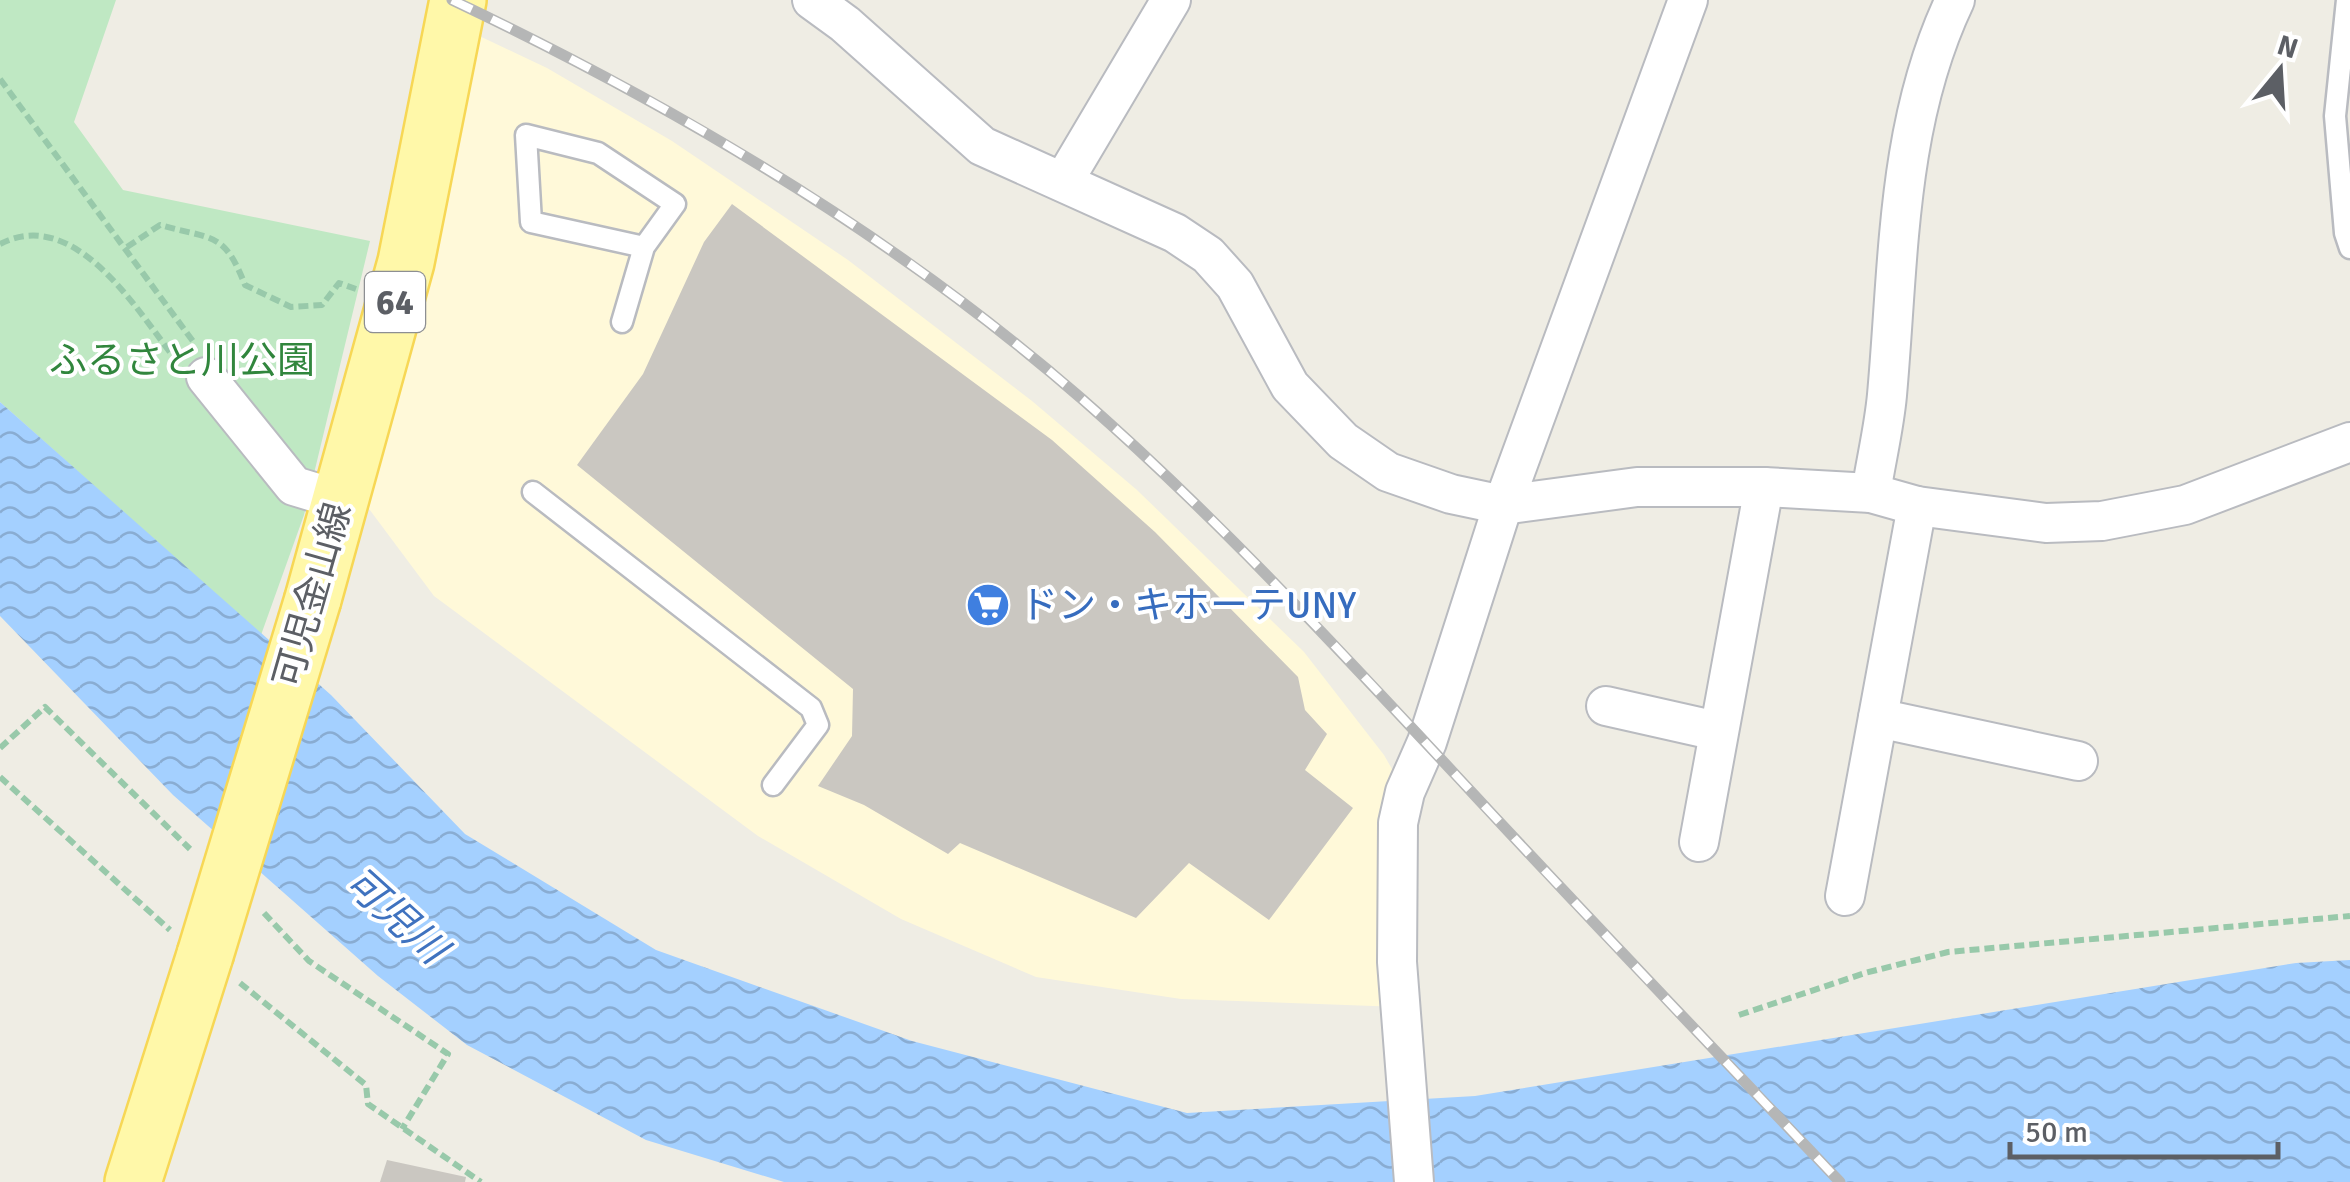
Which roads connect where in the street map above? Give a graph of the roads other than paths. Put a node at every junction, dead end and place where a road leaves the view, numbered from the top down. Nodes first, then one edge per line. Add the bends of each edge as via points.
1 (458, 0) edge
2 (812, 0) edge
3 (1171, 0) edge
4 (1688, 0) edge
5 (1955, 0) edge
6 (2348, 0) edge
7 (855, 12) edge
8 (1063, 182) junction
9 (644, 247) junction
10 (2350, 248) edge
11 (622, 322) dead end
12 (196, 365) road end
13 (2350, 442) edge
14 (1764, 487) junction
15 (534, 492) dead end
16 (1871, 493) junction
17 (340, 500) junction
18 (1503, 505) junction
19 (1917, 506) junction
20 (1606, 706) dead end
21 (1878, 718) junction
22 (1717, 731) junction
23 (2078, 762) dead end
24 (773, 785) dead end
25 (1699, 842) dead end
26 (1845, 896) dead end
27 (133, 1182) edge
28 (1414, 1182) edge

1 - 17 main road, 可児金山線 / 64 via 406,262
2 - 7 street
3 - 8 street
4 - 18 street
5 - 16 street via 1922,84 1898,224 1886,399
6 - 10 lane via 2335,116
7 - 8 street via 982,146
8 - 18 street via 1208,255 1235,285 1290,386 1342,441 1388,472
9 - 9 lane via 532,222 526,135 598,153 675,204
9 - 11 lane
12 - 17 street via 294,486
13 - 19 street via 2185,505 2102,521 2046,523
14 - 16 street
14 - 18 street via 1637,487
14 - 22 street
15 - 24 lane via 811,708 818,725
16 - 19 street
17 - 27 main road, 可児金山線 / 64, bridge
18 - 28 street via 1398,823 1397,962
19 - 21 street
20 - 22 street
21 - 23 street
21 - 26 street
22 - 25 street

